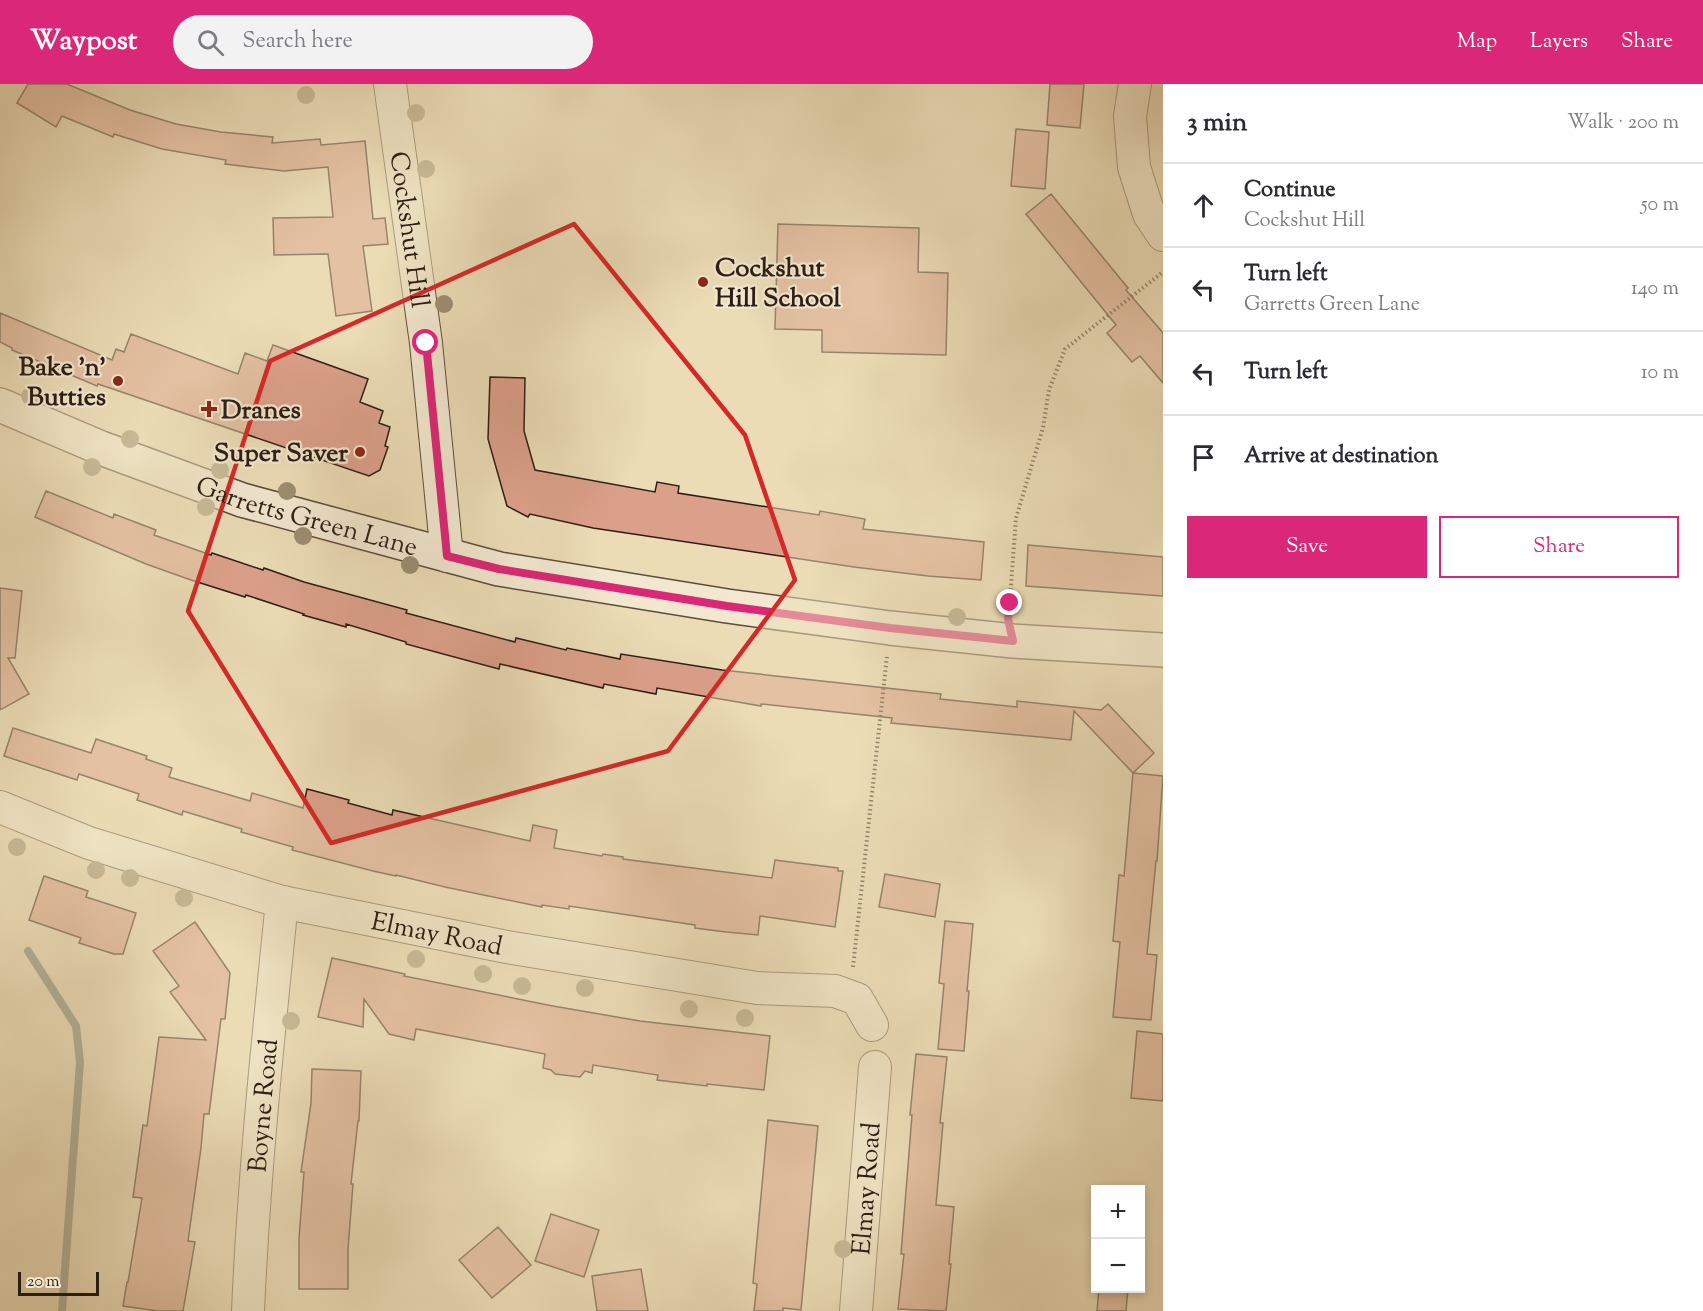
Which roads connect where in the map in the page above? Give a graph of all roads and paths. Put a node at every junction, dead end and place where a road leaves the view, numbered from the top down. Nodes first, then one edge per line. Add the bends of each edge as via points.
1 (390, 84) edge
2 (1135, 84) edge
3 (1163, 235) edge
4 (1163, 272) edge
5 (0, 405) edge
6 (447, 556) junction
7 (890, 628) junction
8 (1013, 641) junction
9 (1163, 650) edge
10 (0, 807) edge
11 (282, 902) junction
12 (850, 996) junction
13 (872, 1025) dead end
14 (875, 1067) dead end
15 (248, 1311) edge
16 (856, 1311) edge

1 - 6 street, Cockshut Hill via 426,343
2 - 3 street via 1130,116 1134,167 1149,214
4 - 8 path via 1065,349 1049,390 1043,429 1016,518 1008,619
5 - 6 street, Garretts Green Lane via 242,501
6 - 7 street, Garretts Green Lane via 499,569
7 - 8 street, Garretts Green Lane
7 - 12 path
8 - 9 street, Garretts Green Lane
10 - 11 street, Elmay Road via 89,843
11 - 12 street, Elmay Road via 507,947 757,988 835,991
11 - 15 street, Boyne Road via 264,1074
12 - 13 street via 857,999
14 - 16 street, Elmay Road

